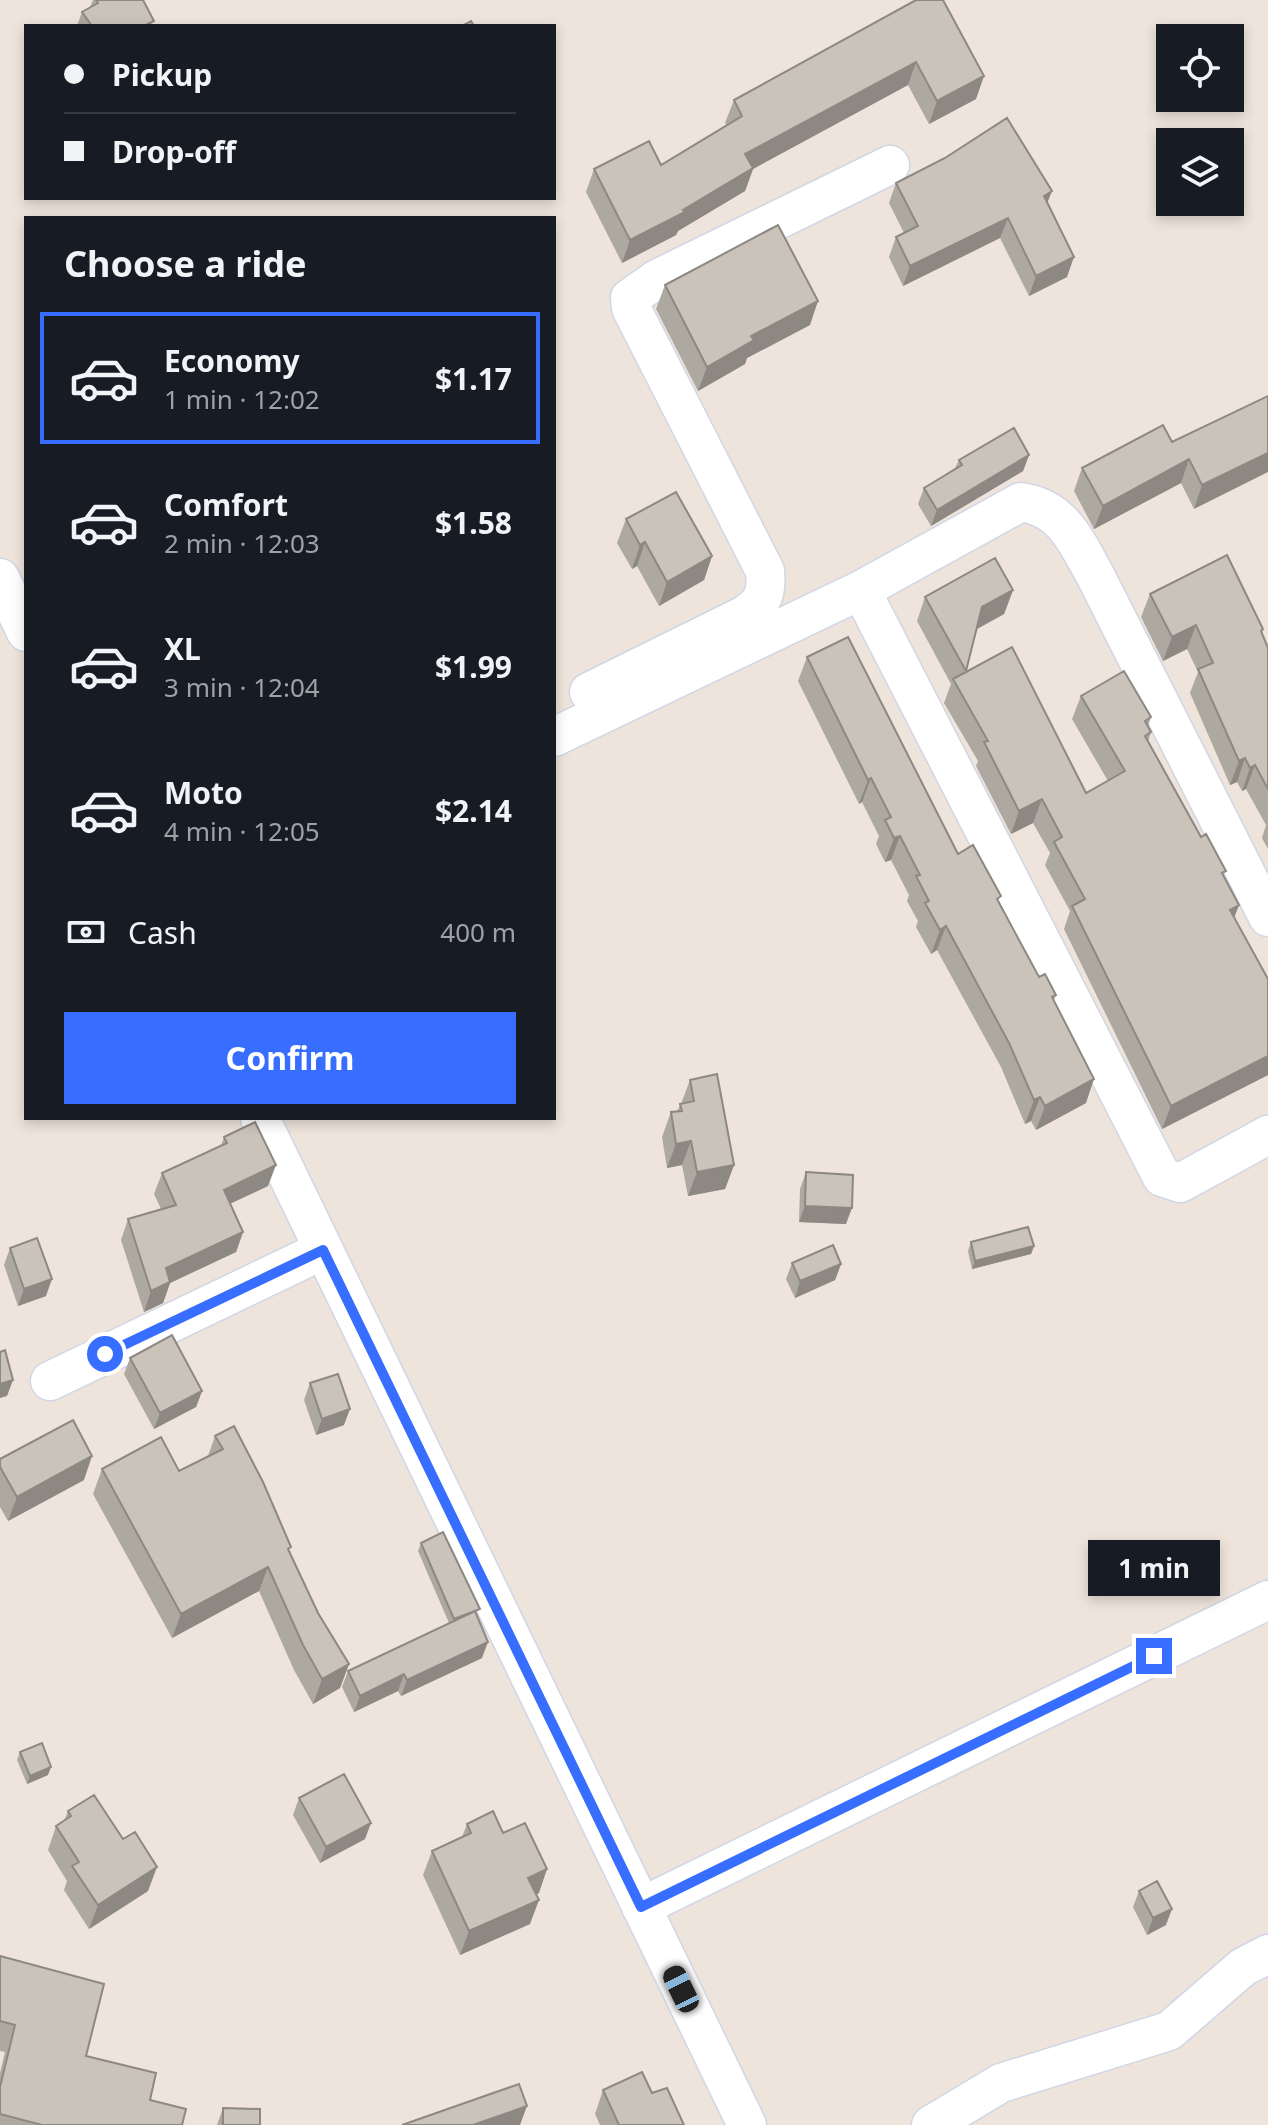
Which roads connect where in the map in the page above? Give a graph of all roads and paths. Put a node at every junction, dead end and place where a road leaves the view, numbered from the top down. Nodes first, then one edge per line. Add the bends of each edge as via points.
1 (890, 165) dead end
2 (0, 578) edge
3 (861, 590) junction
4 (24, 628) edge
5 (556, 708) edge
6 (556, 736) edge
7 (1268, 917) edge
8 (261, 1120) edge
9 (1268, 1135) edge
10 (323, 1250) junction
11 (50, 1381) dead end
12 (1268, 1600) edge
13 (641, 1907) junction
14 (1268, 1954) edge
15 (747, 2125) edge
16 (931, 2125) edge

1 - 5 street via 657,279 630,298 765,571 767,588 762,604 745,615
2 - 4 street
3 - 6 street
3 - 7 street via 1021,502 1052,512 1069,529 1095,575
3 - 9 street via 1162,1177 1180,1183
8 - 10 street
10 - 11 street
10 - 13 street
12 - 13 street
13 - 15 street
14 - 16 street via 1243,1967 1169,2031 1001,2083

